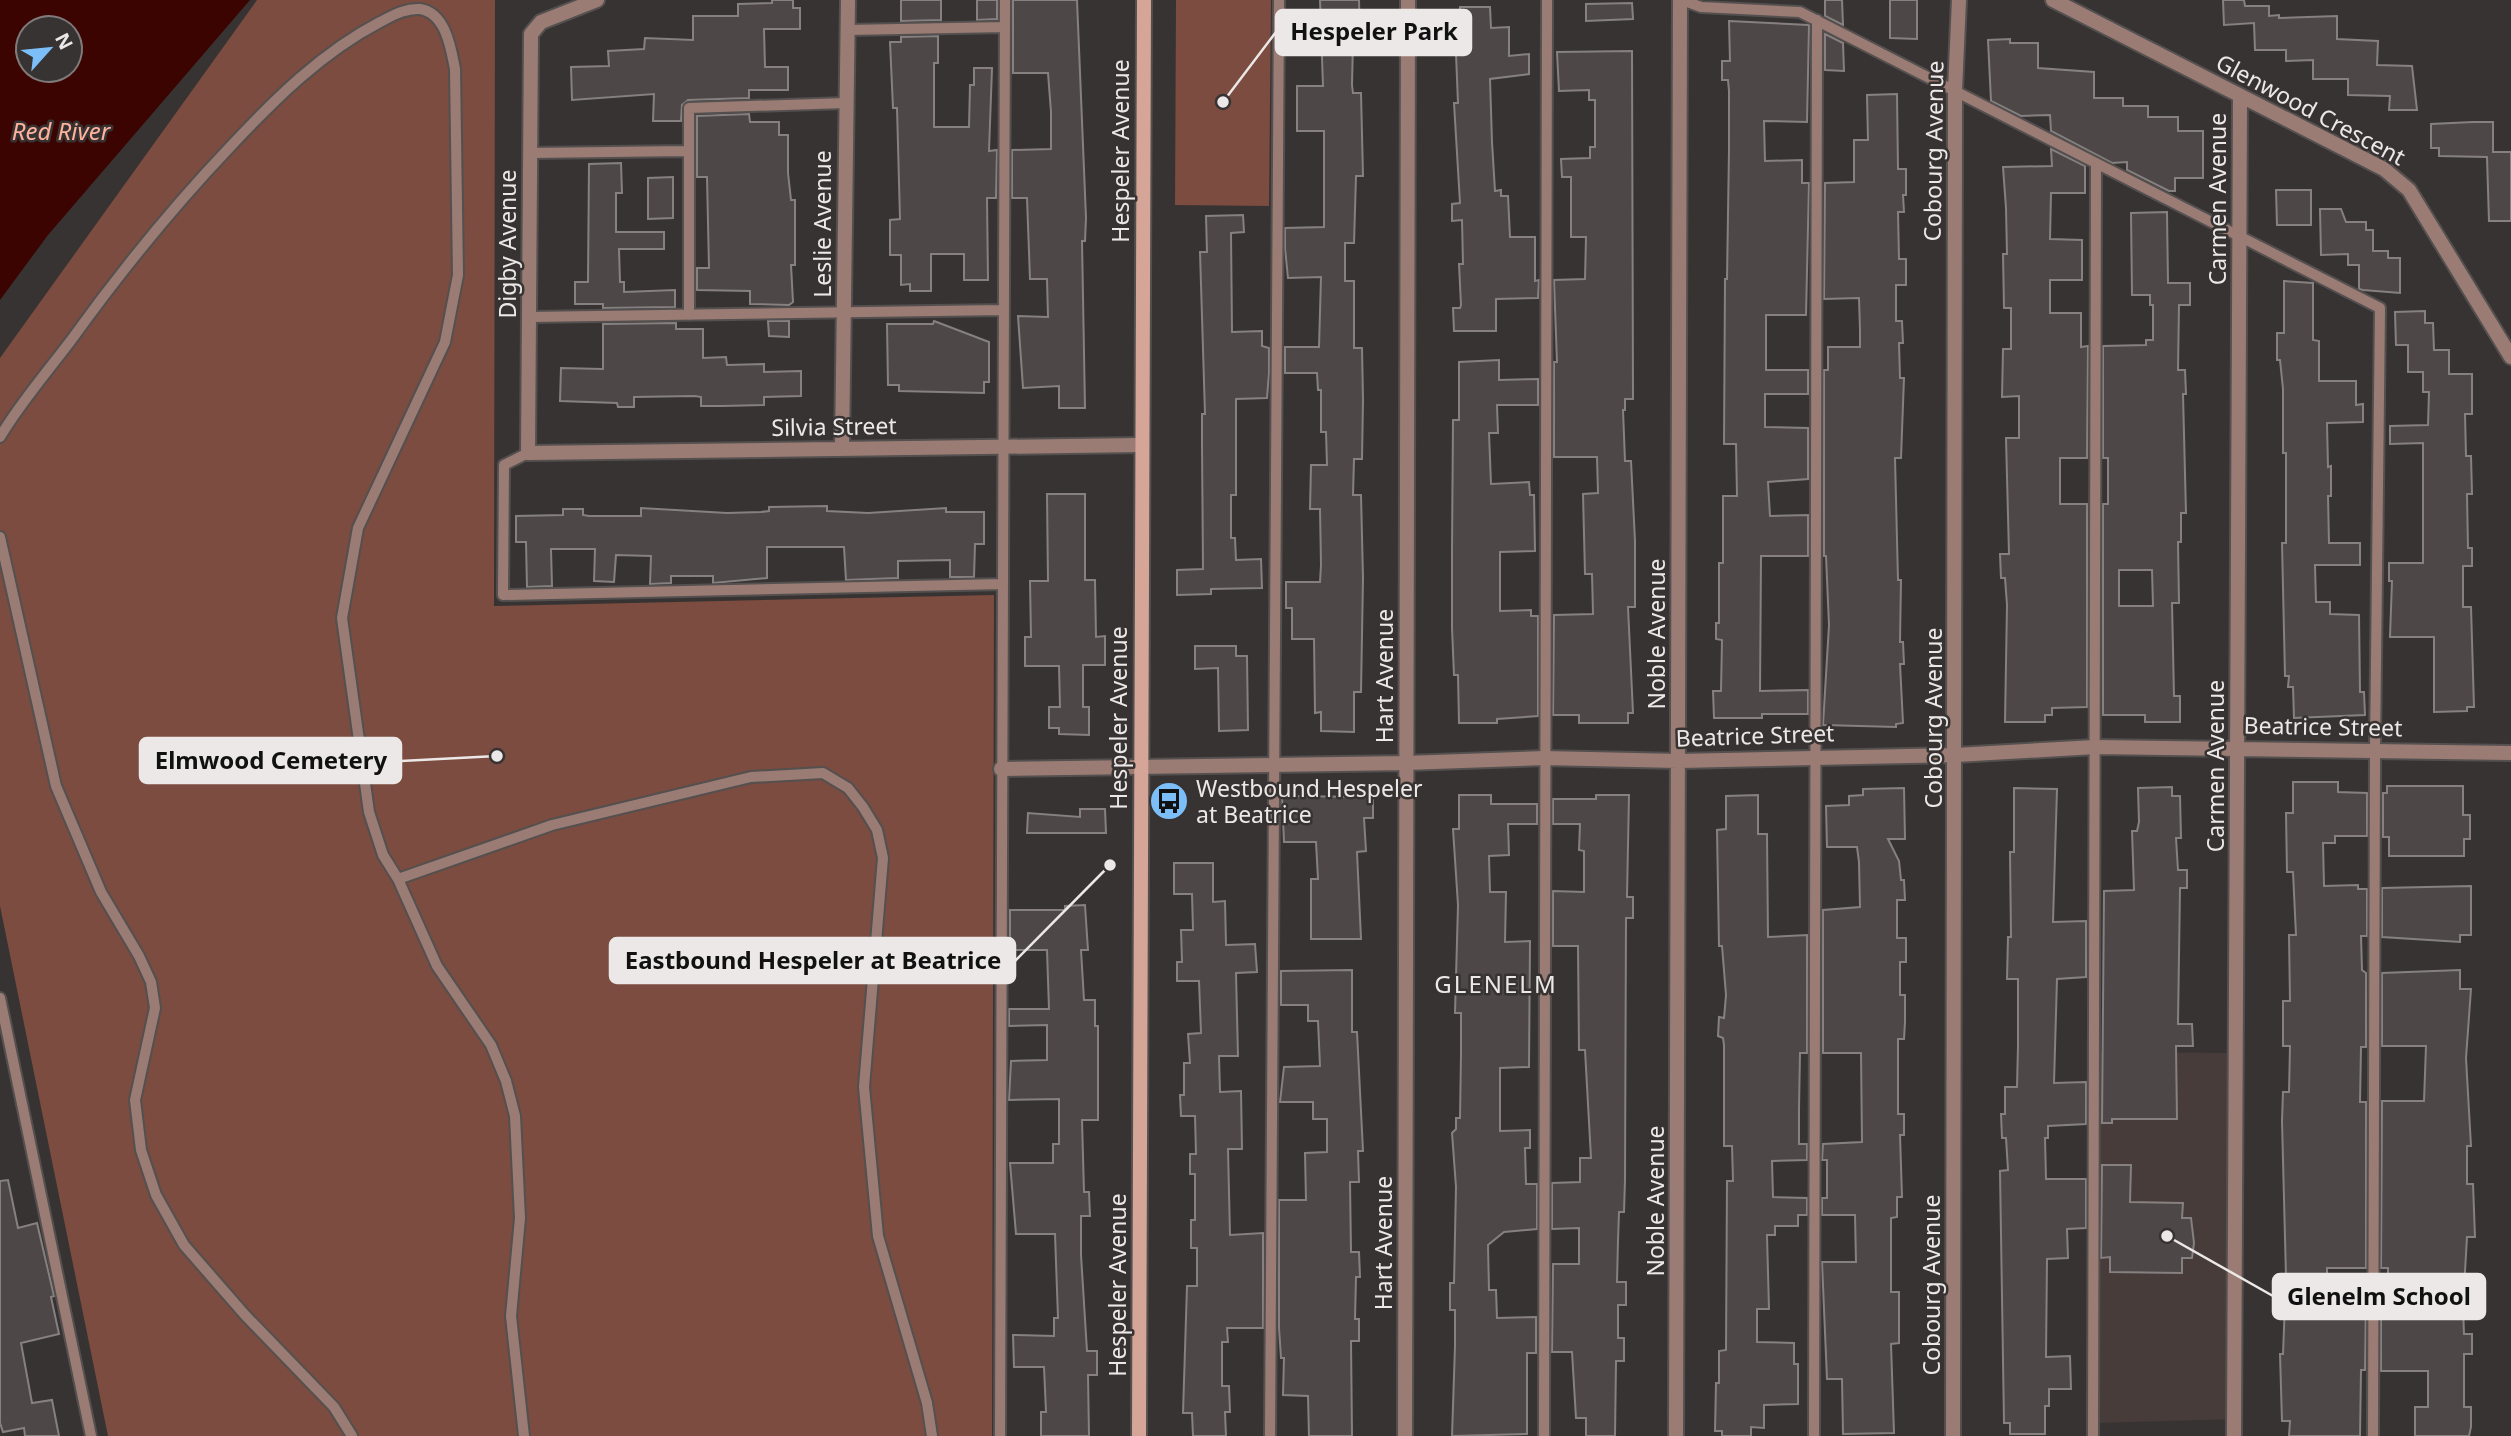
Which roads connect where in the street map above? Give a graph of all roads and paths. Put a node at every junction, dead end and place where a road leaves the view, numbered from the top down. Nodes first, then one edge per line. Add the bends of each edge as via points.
1 (597, 0) edge
2 (848, 0) edge
3 (1005, 0) edge
4 (1144, 0) edge
5 (1279, 0) edge
6 (1408, 0) edge
7 (1547, 0) edge
8 (1681, 0) edge
9 (1959, 0) edge
10 (2053, 0) edge
11 (1817, 20) junction
12 (1005, 27) junction
13 (848, 30) junction
14 (1955, 90) junction
15 (2240, 96) junction
16 (846, 103) junction
17 (687, 151) junction
18 (530, 153) junction
19 (2096, 163) junction
20 (2239, 237) junction
21 (1003, 310) junction
22 (844, 312) junction
23 (689, 315) junction
24 (529, 317) junction
25 (2511, 357) edge
26 (0, 437) edge
27 (1141, 445) junction
28 (1003, 447) junction
29 (842, 448) junction
30 (528, 453) junction
31 (0, 537) edge
32 (1003, 584) junction
33 (2095, 747) junction
34 (2237, 747) junction
35 (2375, 750) junction
36 (2511, 753) edge
37 (1956, 755) junction
38 (1815, 756) junction
39 (1544, 758) junction
40 (1679, 761) junction
41 (1406, 764) junction
42 (1273, 766) junction
43 (1141, 768) junction
44 (1001, 769) junction
45 (398, 879) junction
46 (0, 998) edge
47 (91, 1436) edge
48 (352, 1436) edge
49 (524, 1436) edge
50 (932, 1436) edge
51 (1000, 1436) edge
52 (1139, 1436) edge
53 (1270, 1436) edge
54 (1405, 1436) edge
55 (1544, 1436) edge
56 (1676, 1436) edge
57 (1814, 1436) edge
58 (1953, 1436) edge
59 (2093, 1436) edge
60 (2234, 1436) edge
61 (2373, 1436) edge

1 - 18 street, Digby Avenue via 541,22 531,34
2 - 13 street, Leslie Avenue
3 - 12 lane
4 - 27 main road, Hespeler Avenue
5 - 42 lane
6 - 41 street, Hart Avenue
7 - 39 lane
8 - 11 lane via 1701,7 1800,12
8 - 40 street, Noble Avenue
9 - 14 street, Cobourg Avenue
10 - 15 street, Glenwood Crescent
11 - 14 lane
11 - 38 lane
12 - 13 lane
12 - 21 lane
13 - 16 street, Leslie Avenue
14 - 19 lane
14 - 37 street, Cobourg Avenue
15 - 20 street, Carmen Avenue
15 - 25 street, Glenwood Crescent via 2384,169 2409,190
16 - 17 lane via 688,108
16 - 22 street, Leslie Avenue
17 - 18 lane
17 - 23 lane
18 - 24 street, Digby Avenue
19 - 20 lane
19 - 33 lane
20 - 34 street, Carmen Avenue
20 - 35 lane via 2380,309
21 - 22 lane
21 - 28 lane
22 - 23 lane
22 - 29 street, Leslie Avenue
23 - 24 lane
24 - 30 street, Digby Avenue
26 - 45 lane via 178,201 272,103 312,67 402,11 421,9 437,19 448,36 455,69 458,275 445,342 358,528 342,618 369,812 383,855
27 - 28 street, Silvia Street
27 - 43 main road, Hespeler Avenue
28 - 29 street, Silvia Street
28 - 32 lane
29 - 30 street, Silvia Street
30 - 32 lane via 504,465 503,595
31 - 48 lane via 56,786 101,892 151,982 155,1008 135,1100 141,1150 156,1195 184,1245 334,1407
32 - 44 lane
33 - 34 street, Beatrice Street
33 - 37 street, Beatrice Street
33 - 59 lane
34 - 35 street, Beatrice Street
34 - 60 street, Carmen Avenue
35 - 36 street, Beatrice Street
35 - 61 lane
37 - 38 street, Beatrice Street
37 - 58 street, Cobourg Avenue
38 - 40 street, Beatrice Street
38 - 57 lane
39 - 40 street, Beatrice Street
39 - 41 street, Beatrice Street
39 - 55 lane
40 - 56 street, Noble Avenue
41 - 42 street, Beatrice Street
41 - 54 street, Hart Avenue
42 - 43 street, Beatrice Street
42 - 53 lane
43 - 44 street, Beatrice Street
43 - 52 main road, Hespeler Avenue
44 - 51 lane
45 - 49 lane via 437,966 491,1045 512,1104 520,1218 511,1316
45 - 50 lane via 552,825 751,777 822,773 848,788 877,830 883,858 864,1087 878,1236 927,1403
46 - 47 lane

